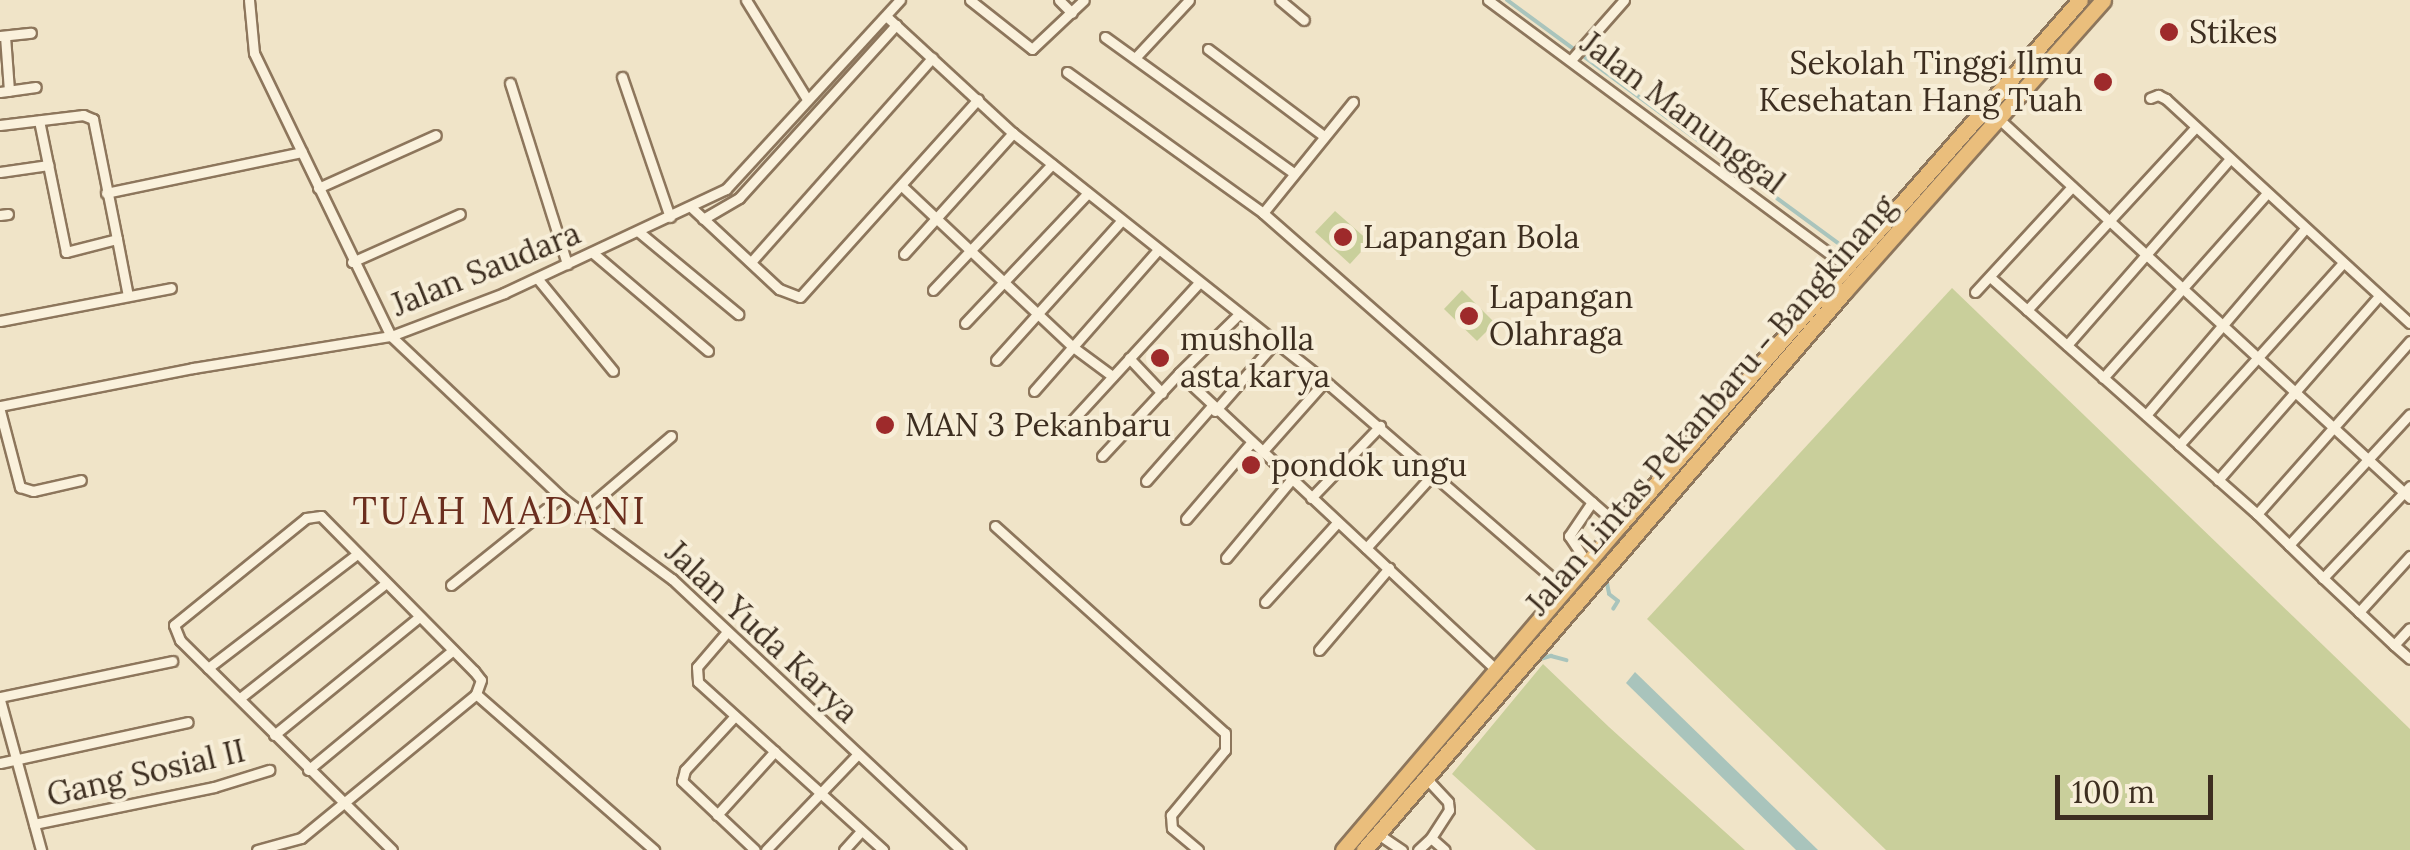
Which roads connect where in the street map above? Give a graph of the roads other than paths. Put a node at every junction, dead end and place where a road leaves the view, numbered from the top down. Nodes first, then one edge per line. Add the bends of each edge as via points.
1 (249, 0) edge
2 (746, 0) edge
3 (900, 0) edge
4 (970, 0) edge
5 (1059, 0) edge
6 (1084, 0) edge
7 (1190, 0) edge
8 (1280, 0) edge
9 (1488, 0) edge
10 (1624, 0) edge
11 (2080, 0) edge
12 (2103, 0) edge
13 (1072, 12) junction
14 (886, 16) junction
15 (1304, 20) dead end
16 (896, 25) junction
17 (30, 33) dead end
18 (2, 36) edge
19 (1105, 37) dead end
20 (1208, 49) dead end
21 (932, 58) junction
22 (1134, 58) junction
23 (1571, 60) junction
24 (1067, 72) dead end
25 (622, 77) dead end
26 (510, 83) dead end
27 (36, 87) dead end
28 (5, 91) edge
29 (2150, 98) dead end
30 (807, 99) junction
31 (978, 100) junction
32 (1353, 102) dead end
33 (1999, 120) junction
34 (39, 121) junction
35 (0, 125) edge
36 (2196, 128) junction
37 (777, 132) junction
38 (1014, 133) junction
39 (436, 135) dead end
40 (1324, 136) junction
41 (790, 142) junction
42 (302, 152) junction
43 (2230, 159) junction
44 (1052, 164) junction
45 (48, 166) junction
46 (0, 172) edge
47 (1292, 172) junction
48 (902, 186) junction
49 (2072, 187) junction
50 (318, 188) junction
51 (106, 193) junction
52 (2267, 193) junction
53 (1088, 194) junction
54 (692, 208) junction
55 (1263, 213) junction
56 (460, 214) dead end
57 (934, 217) junction
58 (670, 218) junction
59 (703, 219) junction
60 (1121, 221) junction
61 (2110, 222) junction
62 (2305, 229) junction
63 (639, 232) junction
64 (117, 239) junction
65 (970, 249) junction
66 (1158, 251) junction
67 (593, 252) junction
68 (904, 254) dead end
69 (2146, 255) junction
70 (352, 262) junction
71 (751, 262) junction
72 (2343, 262) junction
73 (568, 264) junction
74 (1848, 267) junction
75 (1990, 277) junction
76 (537, 278) junction
77 (1003, 284) junction
78 (1198, 284) junction
79 (171, 288) dead end
80 (2182, 288) junction
81 (934, 290) dead end
82 (1975, 292) dead end
83 (128, 296) junction
84 (2379, 296) junction
85 (2028, 310) junction
86 (738, 314) dead end
87 (1038, 314) junction
88 (1239, 314) junction
89 (0, 321) edge
90 (966, 323) dead end
91 (2220, 323) junction
92 (2410, 323) edge
93 (391, 336) junction
94 (1276, 341) junction
95 (2410, 342) edge
96 (2066, 345) junction
97 (1072, 347) junction
98 (708, 350) dead end
99 (1128, 358) junction
100 (2258, 358) junction
101 (996, 360) dead end
102 (613, 372) dead end
103 (1179, 373) junction
104 (1112, 376) junction
105 (2104, 378) junction
106 (1325, 381) junction
107 (1758, 381) junction
108 (1034, 390) dead end
109 (2295, 392) junction
110 (1162, 394) junction
111 (1738, 402) junction
112 (0, 408) edge
113 (1213, 409) junction
114 (2410, 414) edge
115 (2146, 415) junction
116 (1070, 422) dead end
117 (1380, 426) junction
118 (2334, 428) junction
119 (671, 436) dead end
120 (1252, 443) junction
121 (2179, 445) junction
122 (1262, 452) junction
123 (1102, 456) dead end
124 (2368, 459) junction
125 (1433, 474) junction
126 (81, 480) dead end
127 (1291, 480) junction
128 (2218, 480) junction
129 (1146, 481) dead end
130 (2408, 492) edge
131 (561, 498) junction
132 (1311, 498) junction
133 (1592, 502) junction
134 (582, 512) junction
135 (2257, 514) junction
136 (1186, 519) dead end
137 (1337, 523) junction
138 (996, 526) dead end
139 (1619, 526) junction
140 (2289, 545) junction
141 (1366, 548) junction
142 (356, 555) junction
143 (2410, 556) edge
144 (1226, 558) dead end
145 (1588, 564) junction
146 (1389, 568) junction
147 (2323, 578) junction
148 (385, 584) junction
149 (451, 586) dead end
150 (1566, 590) junction
151 (1264, 602) dead end
152 (2359, 612) junction
153 (419, 617) junction
154 (2410, 628) edge
155 (728, 632) junction
156 (2394, 645) junction
157 (453, 650) junction
158 (1319, 650) dead end
159 (2410, 659) edge
160 (172, 661) dead end
161 (208, 668) junction
162 (1497, 671) junction
163 (476, 694) junction
164 (240, 698) junction
165 (0, 699) edge
166 (735, 716) junction
167 (188, 722) dead end
168 (274, 735) junction
169 (775, 751) junction
170 (857, 755) junction
171 (16, 760) junction
172 (0, 763) edge
173 (269, 770) dead end
174 (308, 770) junction
175 (1425, 777) junction
176 (820, 794) junction
177 (343, 806) junction
178 (717, 815) junction
179 (34, 824) junction
180 (861, 831) junction
181 (1378, 834) junction
182 (1431, 838) junction
183 (41, 850) edge
184 (257, 850) edge
185 (392, 850) edge
186 (654, 850) edge
187 (755, 850) edge
188 (766, 850) edge
189 (844, 850) edge
190 (883, 850) edge
191 (960, 850) edge
192 (1198, 850) edge
193 (1343, 850) edge
194 (1364, 850) edge
195 (1402, 850) edge
196 (1418, 850) edge
197 (1444, 850) edge

1 - 42 street, Jalan Yuda Karya via 254,53
2 - 30 street
3 - 14 street, Jalan Saudara
4 - 13 street via 1032,49
5 - 13 street
6 - 13 street
7 - 22 street
8 - 15 street
9 - 23 street, Jalan Manunggal
10 - 23 street
11 - 74 highway, Jalan Lintas Pekanbaru - Bangkinang
12 - 33 highway, Jalan Lintas Pekanbaru - Bangkinang
14 - 16 street
14 - 30 street, Jalan Saudara
16 - 21 street
16 - 41 street
17 - 18 street
18 - 28 street
19 - 22 street
20 - 40 street
21 - 31 street
21 - 71 street
22 - 47 street
23 - 74 street, Jalan Manunggal
24 - 55 street
25 - 58 street
26 - 73 street
27 - 28 street
29 - 36 street via 2166,100
30 - 37 street, Jalan Saudara
31 - 38 street
31 - 48 street
32 - 40 street
33 - 49 street
33 - 107 highway, Jalan Lintas Pekanbaru - Bangkinang
34 - 35 street
34 - 45 street
34 - 51 street via 93,119
36 - 43 street
36 - 61 street
37 - 41 street
37 - 54 street, Jalan Saudara via 740,177
38 - 44 street
38 - 57 street
39 - 50 street
40 - 47 street
41 - 59 street via 739,198
42 - 50 street, Jalan Yuda Karya
42 - 51 street
43 - 52 street
43 - 69 street
44 - 53 street
44 - 65 street
45 - 46 street
45 - 64 street via 66,252
47 - 55 street
48 - 57 street
48 - 71 street via 800,297 788,296
49 - 61 street
49 - 75 street
50 - 70 street, Jalan Yuda Karya
51 - 64 street
52 - 62 street
52 - 80 street
53 - 60 street
53 - 77 street
54 - 58 street, Jalan Saudara
54 - 59 street
55 - 133 street
56 - 70 street
57 - 65 street
57 - 68 street
58 - 63 street, Jalan Saudara
59 - 71 street
60 - 66 street
60 - 87 street
61 - 69 street
61 - 85 street
62 - 72 street
62 - 91 street
63 - 67 street, Jalan Saudara
63 - 86 street
64 - 83 street
65 - 77 street
65 - 81 street
66 - 78 street
66 - 97 street
67 - 73 street, Jalan Saudara
67 - 98 street
69 - 80 street
69 - 96 street
70 - 93 street, Jalan Yuda Karya
72 - 84 street
72 - 100 street
73 - 76 street, Jalan Saudara
74 - 107 highway, Jalan Lintas Pekanbaru - Bangkinang
75 - 82 street
75 - 85 street
76 - 93 street, Jalan Saudara
76 - 102 street
77 - 87 street
77 - 90 street
78 - 88 street
78 - 99 street
79 - 83 street
80 - 91 street
80 - 105 street
83 - 89 street
84 - 92 street
84 - 109 street
85 - 96 street
87 - 97 street
87 - 101 street
88 - 94 street
88 - 103 street
91 - 100 street
91 - 115 street
93 - 112 street, Jalan Saudara
93 - 131 street, Jalan Yuda Karya
94 - 106 street
94 - 113 street
95 - 118 street
96 - 105 street
97 - 104 street
97 - 108 street
99 - 104 street
99 - 110 street
100 - 109 street
100 - 121 street
103 - 110 street
103 - 113 street
104 - 116 street
105 - 115 street
106 - 117 street
106 - 122 street
107 - 111 highway, Jalan Lintas Pekanbaru - Bangkinang
109 - 118 street
109 - 128 street
110 - 123 street
111 - 139 highway, Jalan Lintas Pekanbaru - Bangkinang
111 - 175 highway, Jalan Lintas Pekanbaru - Bangkinang
112 - 126 street via 20,486 33,492
113 - 120 street
113 - 129 street
114 - 124 street
115 - 121 street
117 - 125 street
117 - 132 street
118 - 124 street
118 - 135 street
119 - 134 street
120 - 122 street
120 - 136 street
121 - 128 street
122 - 127 street
124 - 130 street
124 - 140 street
125 - 141 street
125 - 150 street
127 - 132 street
127 - 144 street
128 - 135 street
130 - 147 street
131 - 134 street, Jalan Yuda Karya
131 - 149 street
132 - 137 street
133 - 139 street
133 - 145 street via 1569,536
134 - 155 street, Jalan Yuda Karya via 672,579
135 - 140 street
137 - 141 street
137 - 151 street
138 - 192 street via 1225,733 1226,750 1171,815 1172,828
139 - 145 highway, Jalan Lintas Pekanbaru - Bangkinang
140 - 147 street
141 - 146 street
142 - 148 street
142 - 161 street
142 - 161 street via 321,516 306,518 174,625
143 - 152 street
145 - 150 highway, Jalan Lintas Pekanbaru - Bangkinang
146 - 158 street
146 - 162 street
147 - 152 street
148 - 153 street
148 - 164 street
150 - 162 highway, Jalan Lintas Pekanbaru - Bangkinang
152 - 156 street
153 - 157 street
153 - 168 street
154 - 156 street
155 - 166 street via 694,672
155 - 170 street, Jalan Yuda Karya
156 - 159 street
157 - 163 street via 481,680
157 - 174 street
160 - 165 street
161 - 164 street
162 - 193 highway, Jalan Lintas Pekanbaru - Bangkinang
163 - 177 street
163 - 186 street
164 - 168 street
165 - 171 street
166 - 169 street
166 - 178 street via 685,770 685,786
167 - 171 street
168 - 174 street
169 - 176 street
169 - 178 street
170 - 176 street
170 - 191 street, Jalan Yuda Karya
171 - 172 street
171 - 179 street
173 - 179 street, Gang Sosial II
174 - 177 street
175 - 181 highway, Jalan Lintas Pekanbaru - Bangkinang
175 - 182 street via 1446,796 1450,810
176 - 180 street
176 - 188 street
177 - 184 street via 301,838
177 - 185 street
178 - 187 street
179 - 183 street
180 - 189 street
180 - 190 street
181 - 194 highway, Jalan Lintas Pekanbaru - Bangkinang
181 - 195 street
182 - 196 street
182 - 197 street

